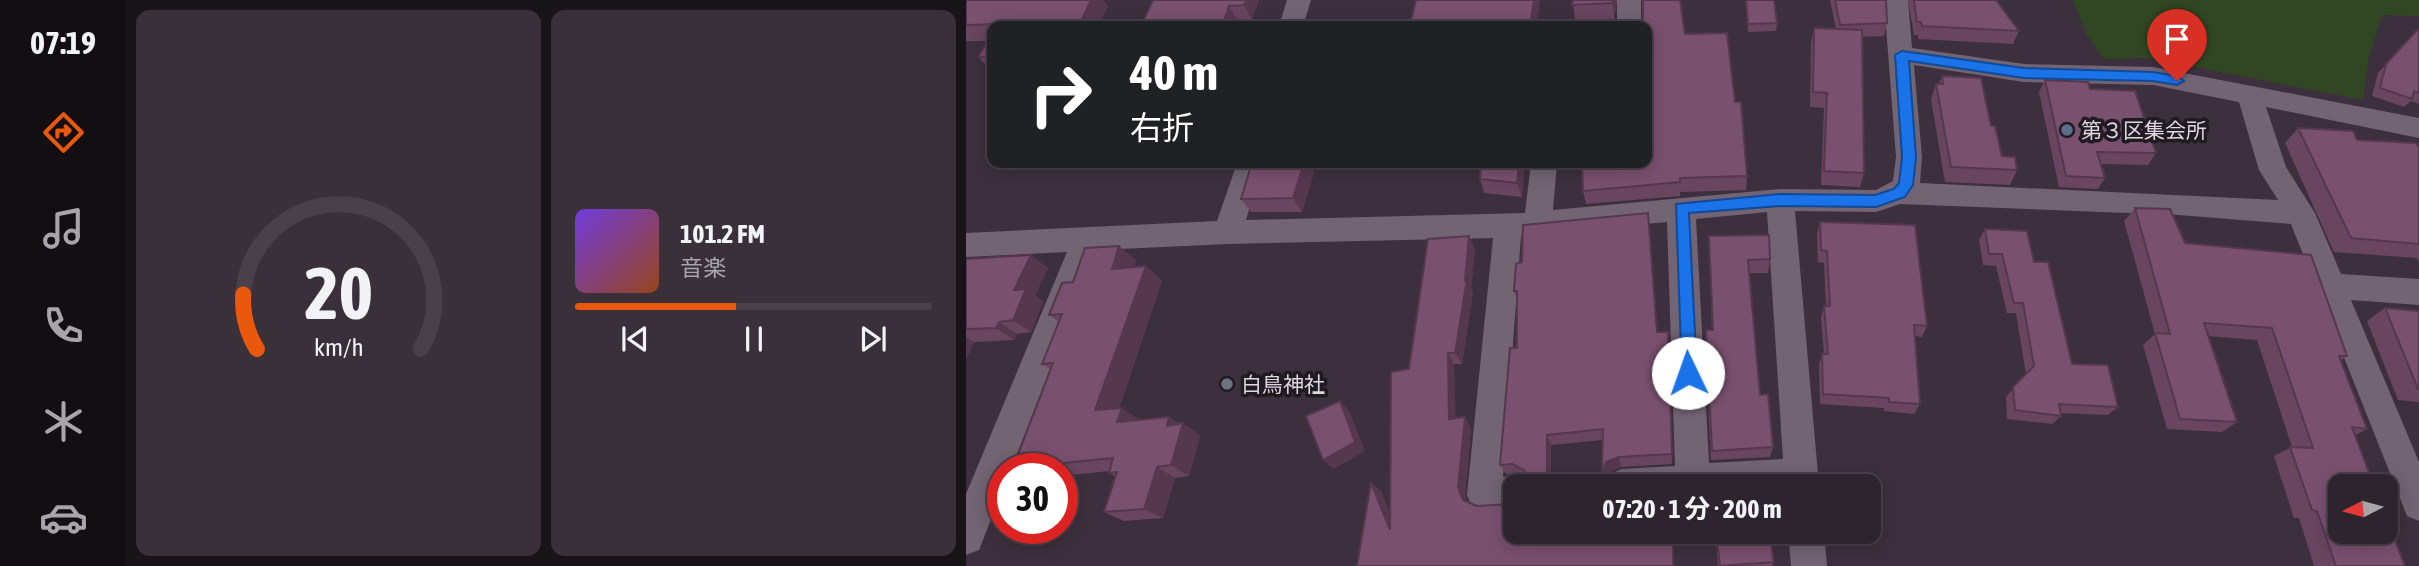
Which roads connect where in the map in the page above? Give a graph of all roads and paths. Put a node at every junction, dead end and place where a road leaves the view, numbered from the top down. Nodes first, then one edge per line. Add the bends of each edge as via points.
1 (1298, 0) edge
2 (1629, 0) edge
3 (1896, 0) edge
4 (1292, 21) edge
5 (1629, 21) edge
6 (1902, 55) junction
7 (2249, 93) junction
8 (2419, 128) edge
9 (1248, 168) edge
10 (1542, 168) edge
11 (1899, 193) junction
12 (1780, 200) junction
13 (1681, 208) junction
14 (2301, 213) junction
15 (1523, 224) junction
16 (1228, 232) junction
17 (1087, 239) junction
18 (966, 245) edge
19 (2329, 286) junction
20 (2419, 292) edge
21 (1693, 474) edge
22 (1801, 474) edge
23 (1503, 494) edge
24 (2419, 504) edge
25 (966, 537) edge
26 (1807, 544) edge
27 (1809, 566) edge

1 - 4 street
2 - 5 street
3 - 6 street
6 - 7 street via 2024,73 2153,76
6 - 11 street via 1909,157 1906,185
7 - 8 street
7 - 14 street via 2273,170
9 - 16 street
10 - 15 street
11 - 12 street via 1876,201
11 - 14 street
12 - 13 street
12 - 22 street
13 - 15 street
13 - 21 street
14 - 19 street
15 - 16 street
15 - 23 street via 1484,495
16 - 17 street
17 - 18 street
17 - 25 street
19 - 20 street
19 - 24 street
26 - 27 street

